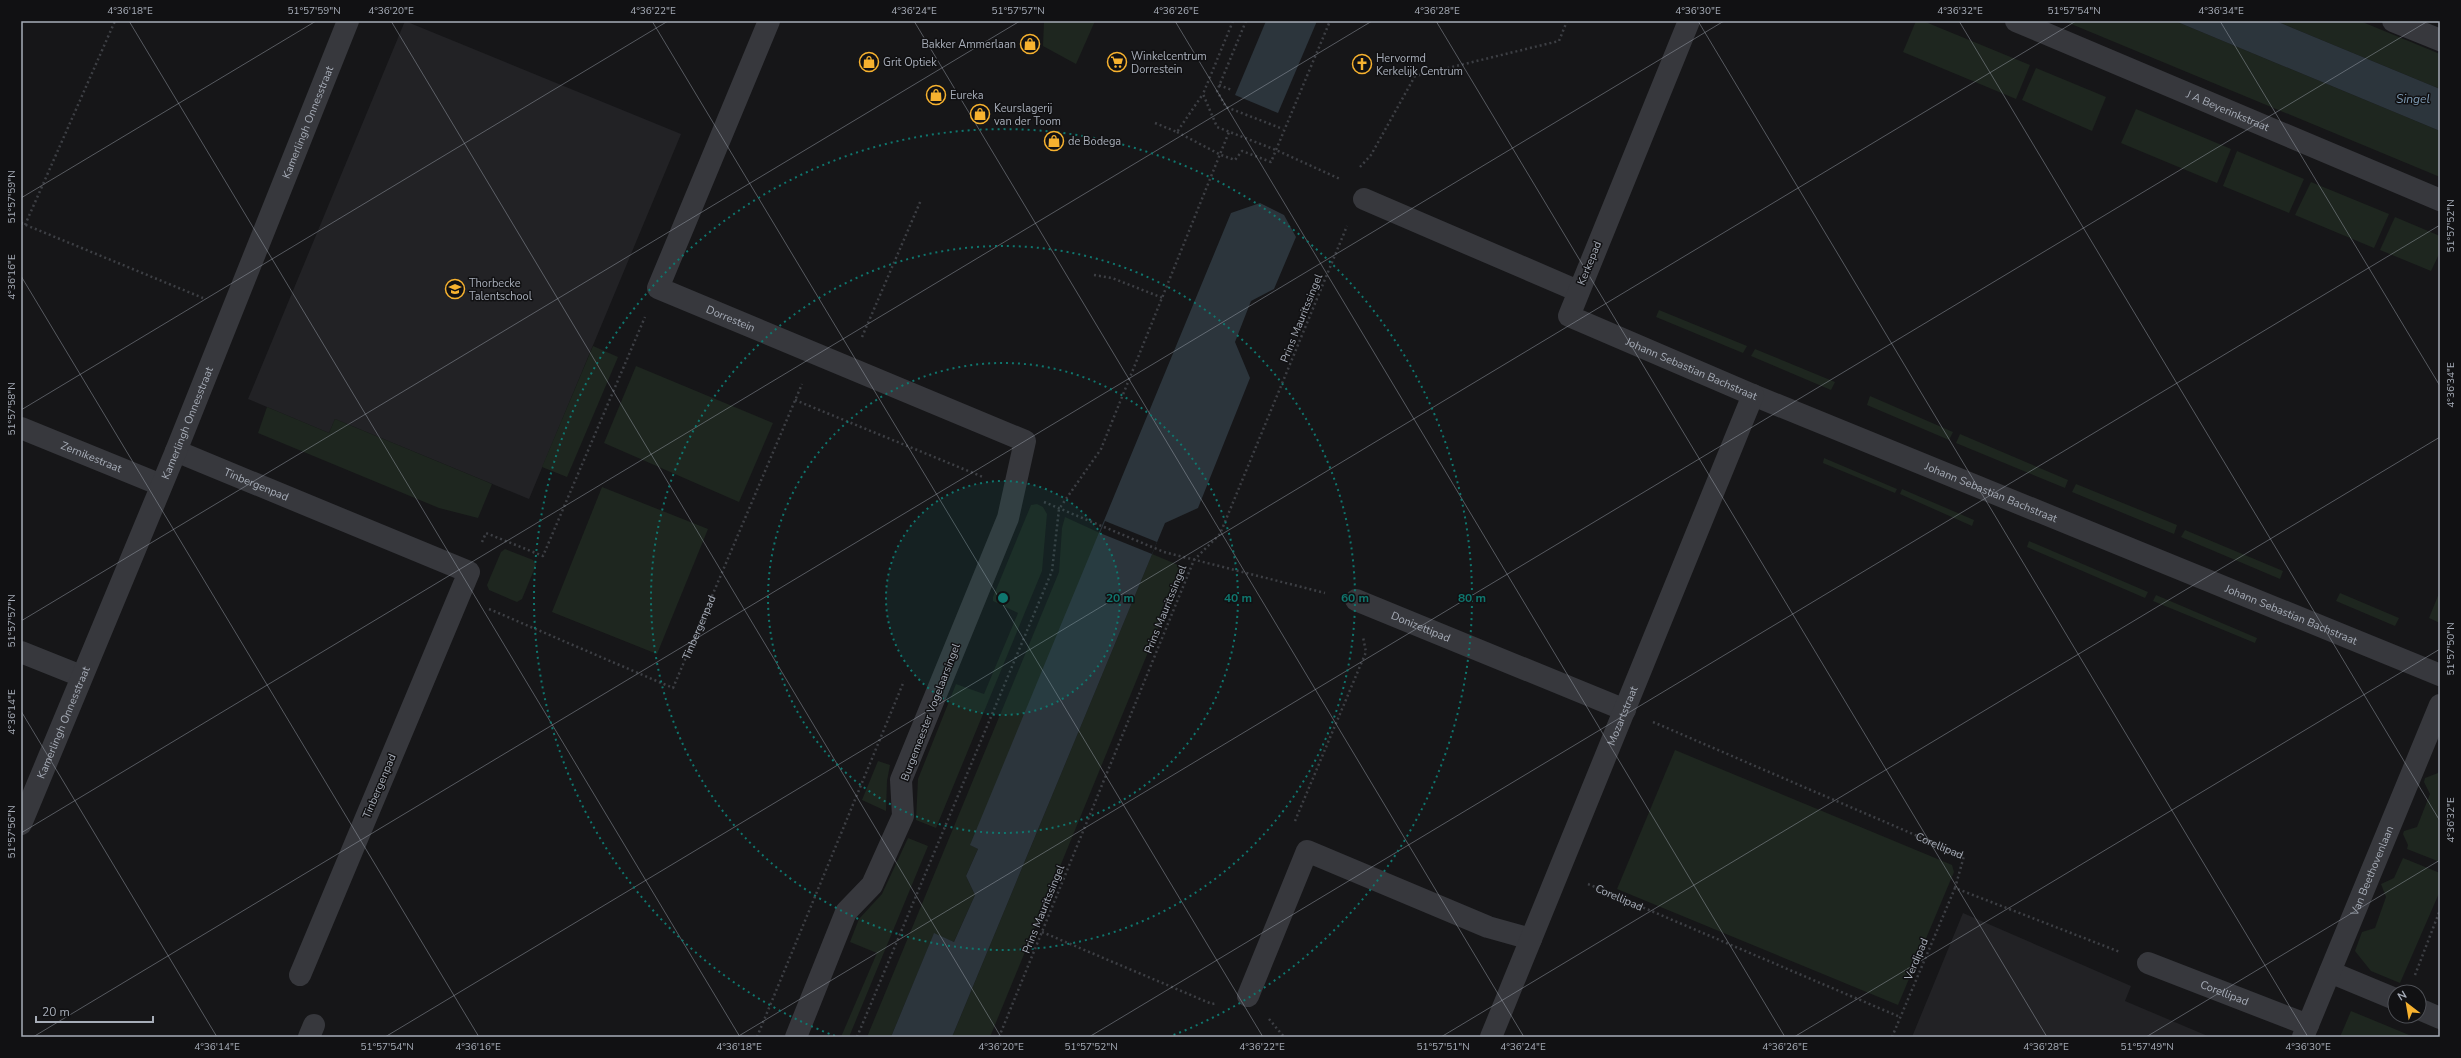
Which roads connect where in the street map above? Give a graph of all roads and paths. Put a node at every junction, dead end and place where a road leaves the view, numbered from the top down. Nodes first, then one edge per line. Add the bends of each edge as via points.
1 (114, 21) edge
2 (348, 21) edge
3 (770, 21) edge
4 (1233, 21) edge
5 (1246, 21) edge
6 (1330, 21) edge
7 (1567, 21) edge
8 (1689, 21) edge
9 (2016, 21) edge
10 (2393, 21) edge
11 (2440, 40) edge
12 (1219, 85) junction
13 (1232, 90) dead end
14 (1203, 94) junction
15 (1155, 123) dead end
16 (1283, 129) junction
17 (1177, 132) junction
18 (1229, 132) junction
19 (1276, 150) junction
20 (1220, 155) junction
21 (1372, 155) dead end
22 (1345, 182) dead end
23 (1364, 199) joint
24 (921, 200) dead end
25 (2440, 200) edge
26 (21, 223) edge
27 (25, 225) junction
28 (1094, 275) dead end
29 (658, 288) junction
30 (1578, 291) junction
31 (1163, 298) junction
32 (231, 310) junction
33 (815, 353) junction
34 (849, 367) junction
35 (1753, 395) junction
36 (795, 400) junction
37 (21, 428) edge
38 (176, 451) junction
39 (161, 485) junction
40 (1015, 490) junction
41 (1059, 508) junction
42 (1194, 560) junction
43 (469, 572) junction
44 (459, 596) junction
45 (1356, 600) junction
46 (21, 652) edge
47 (82, 676) junction
48 (2440, 676) edge
49 (906, 677) dead end
50 (2440, 705) edge
51 (1625, 710) junction
52 (21, 824) edge
53 (1307, 851) junction
54 (1559, 872) junction
55 (1955, 888) junction
56 (2440, 910) edge
57 (1042, 932) junction
58 (1531, 939) junction
59 (2148, 963) joint
60 (2330, 972) junction
61 (300, 975) dead end
62 (2414, 977) dead end
63 (1248, 996) joint
64 (2387, 996) edge
65 (2427, 1012) edge
66 (1900, 1017) junction
67 (2440, 1018) edge
68 (2306, 1031) edge
69 (757, 1037) edge
70 (796, 1037) edge
71 (858, 1037) edge
72 (1000, 1037) edge
73 (1491, 1037) edge
74 (1892, 1037) edge

1 - 27 path
2 - 32 street, Kamerlingh Onnesstraat
3 - 29 street
4 - 14 path
5 - 12 path
6 - 16 path
7 - 21 path via 1559,41 1415,76
8 - 30 street, Kerkepad
9 - 25 street, J A Beyerinkstraat
10 - 11 street
12 - 13 path
12 - 16 path via 1217,91 1226,107
14 - 17 path
14 - 18 path via 1217,127
15 - 17 path
16 - 19 path
17 - 20 path
18 - 19 path
18 - 20 path
19 - 20 path via 1271,162 1242,151 1235,160
19 - 22 path
20 - 31 path
23 - 30 street, Kerkepad
23 - 42 path, Prins Mauritssingel via 1348,225 1220,534
24 - 34 path
26 - 27 path
27 - 32 path
28 - 31 path via 1112,278
29 - 33 street, Dorrestein
29 - 43 path via 543,556 486,533
30 - 35 street, Johann Sebastian Bachstraat via 1568,316
31 - 41 path via 1101,450
32 - 38 street, Kamerlingh Onnesstraat
33 - 34 street, Dorrestein
33 - 36 path, Tinbergenpad
34 - 40 street, Dorrestein via 1025,441
35 - 48 street, Johann Sebastian Bachstraat
35 - 51 street, Mozartstraat
36 - 40 path
36 - 44 path, Tinbergenpad via 672,688
37 - 39 street, Zernikestraat
38 - 39 street, Kamerlingh Onnesstraat
38 - 43 street, Tinbergenpad
39 - 47 street, Kamerlingh Onnesstraat
40 - 41 path
40 - 70 street, Burgemeester Vogelaarsingel via 1008,518 901,780 903,816 872,885 846,912
41 - 42 path via 1164,552
41 - 71 path via 1052,571
42 - 45 path
42 - 57 path, Prins Mauritssingel
43 - 44 street, Tinbergenpad
44 - 61 street, Tinbergenpad
45 - 51 street, Donizettipad
45 - 53 path via 1366,652 1294,820
46 - 47 street
47 - 52 street, Kamerlingh Onnesstraat
49 - 69 path
50 - 60 street, Van Beethovenlaan
51 - 54 street, Mozartstraat
51 - 55 path, Corellipad via 1964,856
53 - 58 street via 1488,927
53 - 63 street
54 - 58 street, Mozartstraat
54 - 66 path, Corellipad
55 - 59 path
55 - 66 path, Verdipad
56 - 62 path
57 - 63 path via 1212,1004
57 - 72 path, Prins Mauritssingel
58 - 73 street, Mozartstraat
59 - 68 street, Corellipad
60 - 64 street
60 - 68 street, Van Beethovenlaan
65 - 67 street
66 - 74 path, Verdipad

